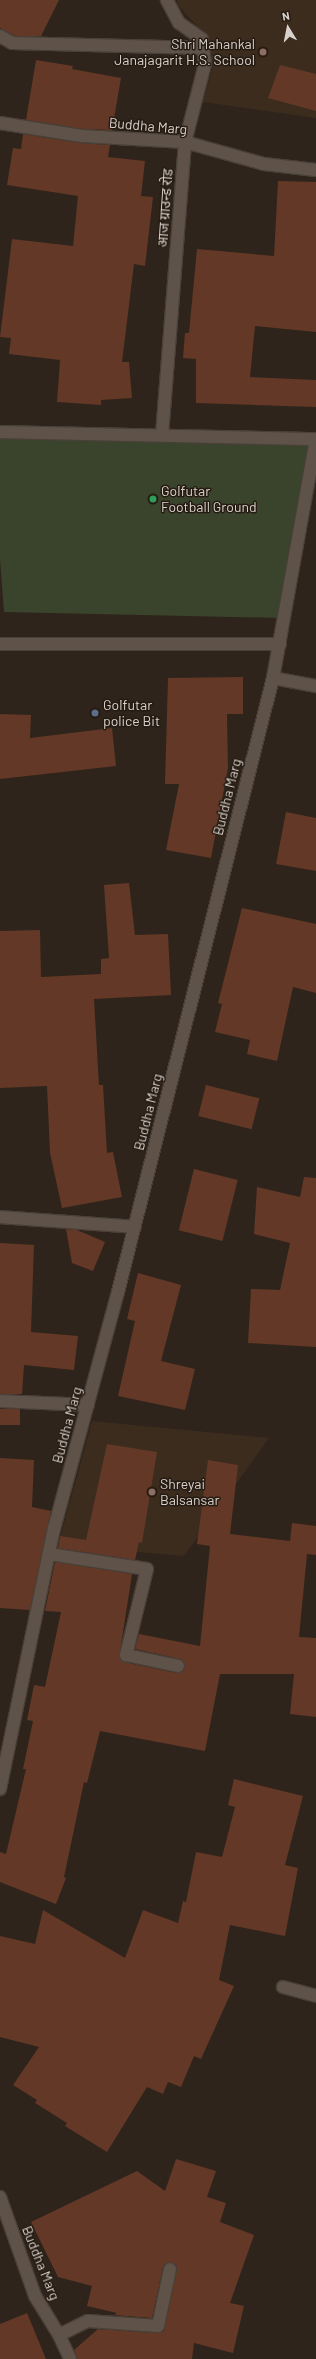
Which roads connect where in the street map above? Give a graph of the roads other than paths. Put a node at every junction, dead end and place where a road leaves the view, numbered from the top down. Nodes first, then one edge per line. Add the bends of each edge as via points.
1 (166, 0) edge
2 (0, 36) edge
3 (203, 48) junction
4 (0, 124) edge
5 (185, 142) junction
6 (316, 170) edge
7 (0, 432) edge
8 (162, 435) junction
9 (316, 439) edge
10 (0, 644) edge
11 (280, 644) junction
12 (273, 678) junction
13 (316, 686) edge
14 (0, 1217) edge
15 (135, 1227) junction
16 (0, 1401) edge
17 (88, 1405) junction
18 (49, 1554) junction
19 (178, 1666) dead end
20 (0, 1789) edge
21 (283, 1987) dead end
22 (316, 1996) edge
23 (0, 2197) edge
24 (170, 2269) dead end
25 (59, 2335) junction
26 (70, 2359) edge

1 - 3 street, आज ग्राउन्ड रोड via 179,23 202,38
2 - 3 street via 12,43
3 - 5 street, आज ग्राउन्ड रोड via 205,64
4 - 5 street, Buddha Marg via 82,136
5 - 6 street, Buddha Marg via 264,164
5 - 8 street, आज ग्राउन्ड रोड
7 - 8 street
8 - 9 street
9 - 11 street, Buddha Marg
10 - 11 street
11 - 12 street, Buddha Marg
12 - 13 street
12 - 15 street, Buddha Marg
14 - 15 street
15 - 17 street, Buddha Marg
16 - 17 street
17 - 18 street, Buddha Marg
18 - 19 street via 147,1569 126,1655
18 - 20 street, Buddha Marg
21 - 22 street
23 - 25 street, Buddha Marg via 35,2296
24 - 25 street via 158,2326 88,2321
25 - 26 street, Buddha Marg

